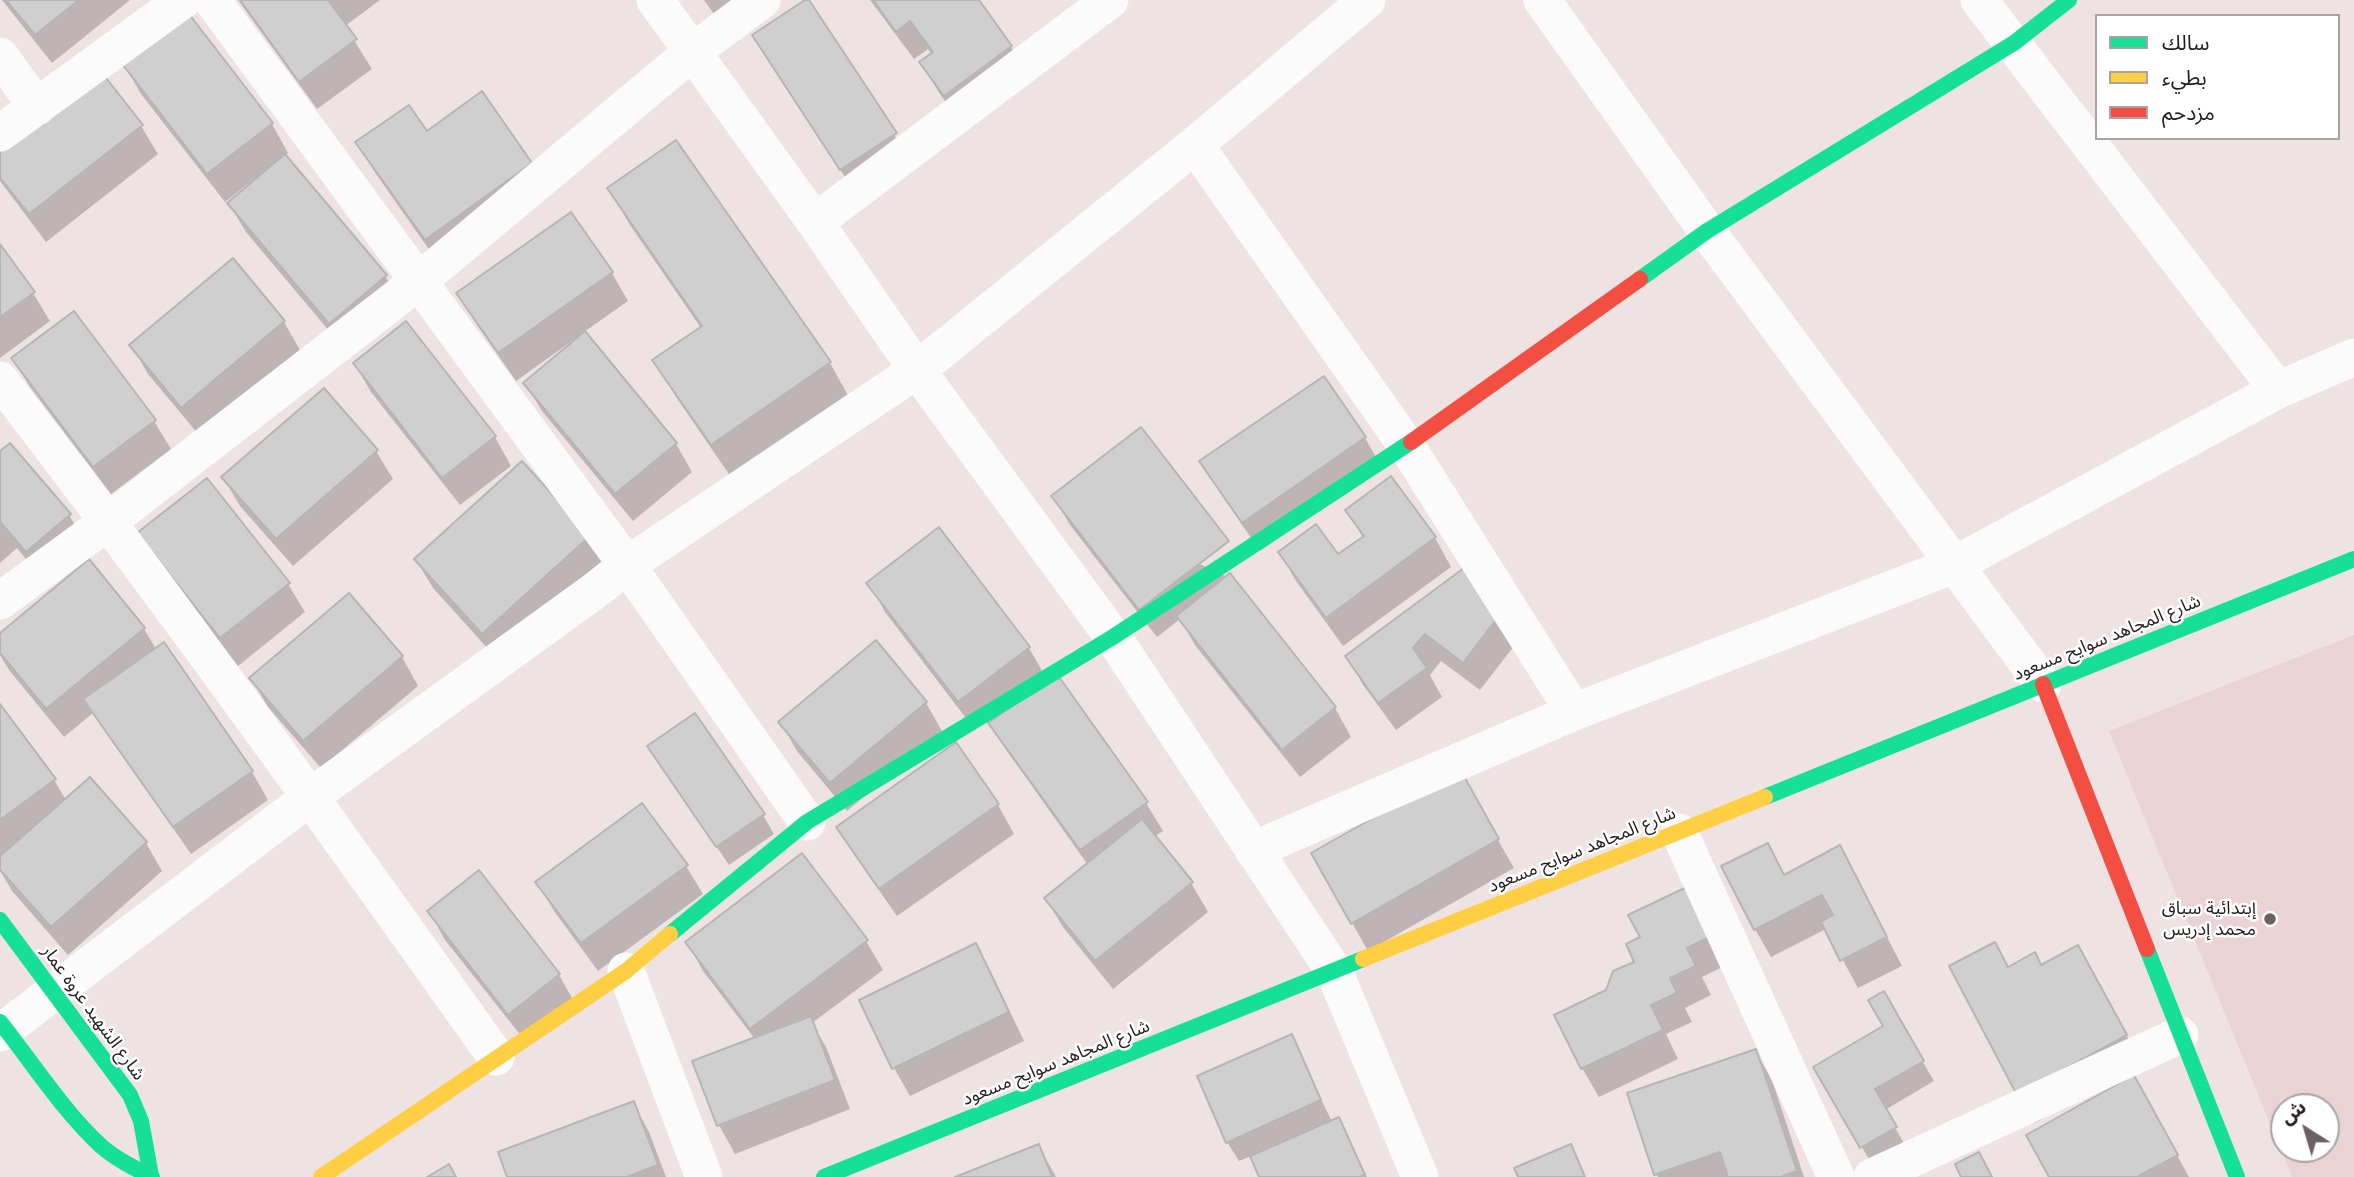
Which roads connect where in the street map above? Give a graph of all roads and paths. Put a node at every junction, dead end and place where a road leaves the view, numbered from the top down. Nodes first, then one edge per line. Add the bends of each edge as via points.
1 (183, 0) edge
2 (212, 0) edge
3 (654, 0) edge
4 (762, 0) edge
5 (1110, 0) edge
6 (1367, 0) edge
7 (1542, 0) edge
8 (1979, 0) edge
9 (2069, 0) edge
10 (2014, 43) junction
11 (691, 53) junction
12 (0, 56) edge
13 (37, 107) junction
14 (0, 133) edge
15 (1195, 145) junction
16 (815, 222) junction
17 (1707, 231) junction
18 (419, 281) junction
19 (2354, 357) edge
20 (917, 370) junction
21 (0, 380) edge
22 (2278, 390) junction
23 (1406, 445) junction
24 (109, 521) junction
25 (2354, 559) edge
26 (627, 565) junction
27 (1954, 565) junction
28 (0, 601) edge
29 (1113, 637) junction
30 (2043, 684) junction
31 (1574, 712) junction
32 (310, 797) junction
33 (807, 822) junction
34 (1679, 832) junction
35 (1253, 850) junction
36 (0, 920) edge
37 (626, 971) junction
38 (1334, 971) junction
39 (56, 992) junction
40 (2, 1028) edge
41 (2180, 1035) junction
42 (496, 1057) junction
43 (151, 1177) edge
44 (321, 1177) edge
45 (704, 1177) edge
46 (824, 1177) edge
47 (1420, 1177) edge
48 (1836, 1177) edge
49 (1872, 1177) edge
50 (2237, 1177) edge

1 - 13 street
2 - 18 street
3 - 11 street
4 - 11 street
5 - 16 street
6 - 15 street
7 - 17 street
8 - 10 street
9 - 10 street
10 - 17 street
10 - 22 street
11 - 16 street
11 - 18 street
12 - 13 street
13 - 14 street
15 - 20 street
15 - 23 street
16 - 20 street
17 - 23 street
17 - 27 street
18 - 24 street
18 - 26 street
19 - 22 street
20 - 26 street
20 - 29 street
21 - 24 street
22 - 27 street
23 - 29 street
23 - 31 street
24 - 28 street
24 - 32 street
25 - 30 street, شارع المجاهد سوايح مسعود
26 - 32 street
26 - 33 street
27 - 30 street
27 - 31 street
29 - 33 street
29 - 35 street
30 - 34 street, شارع المجاهد سوايح مسعود
30 - 41 street
31 - 35 street
32 - 39 street
32 - 42 street
33 - 37 street
34 - 38 street, شارع المجاهد سوايح مسعود
34 - 48 street
35 - 38 street
36 - 39 street, شارع الشهيد عروة عمار
37 - 42 street
37 - 45 street
38 - 46 street, شارع المجاهد سوايح مسعود
38 - 47 street
39 - 40 street
39 - 43 street, شارع الشهيد عروة عمار via 130,1095 141,1121
40 - 43 street, شارع الشهيد عروة عمار via 82,1128 125,1164
41 - 49 street
41 - 50 street
42 - 44 street

